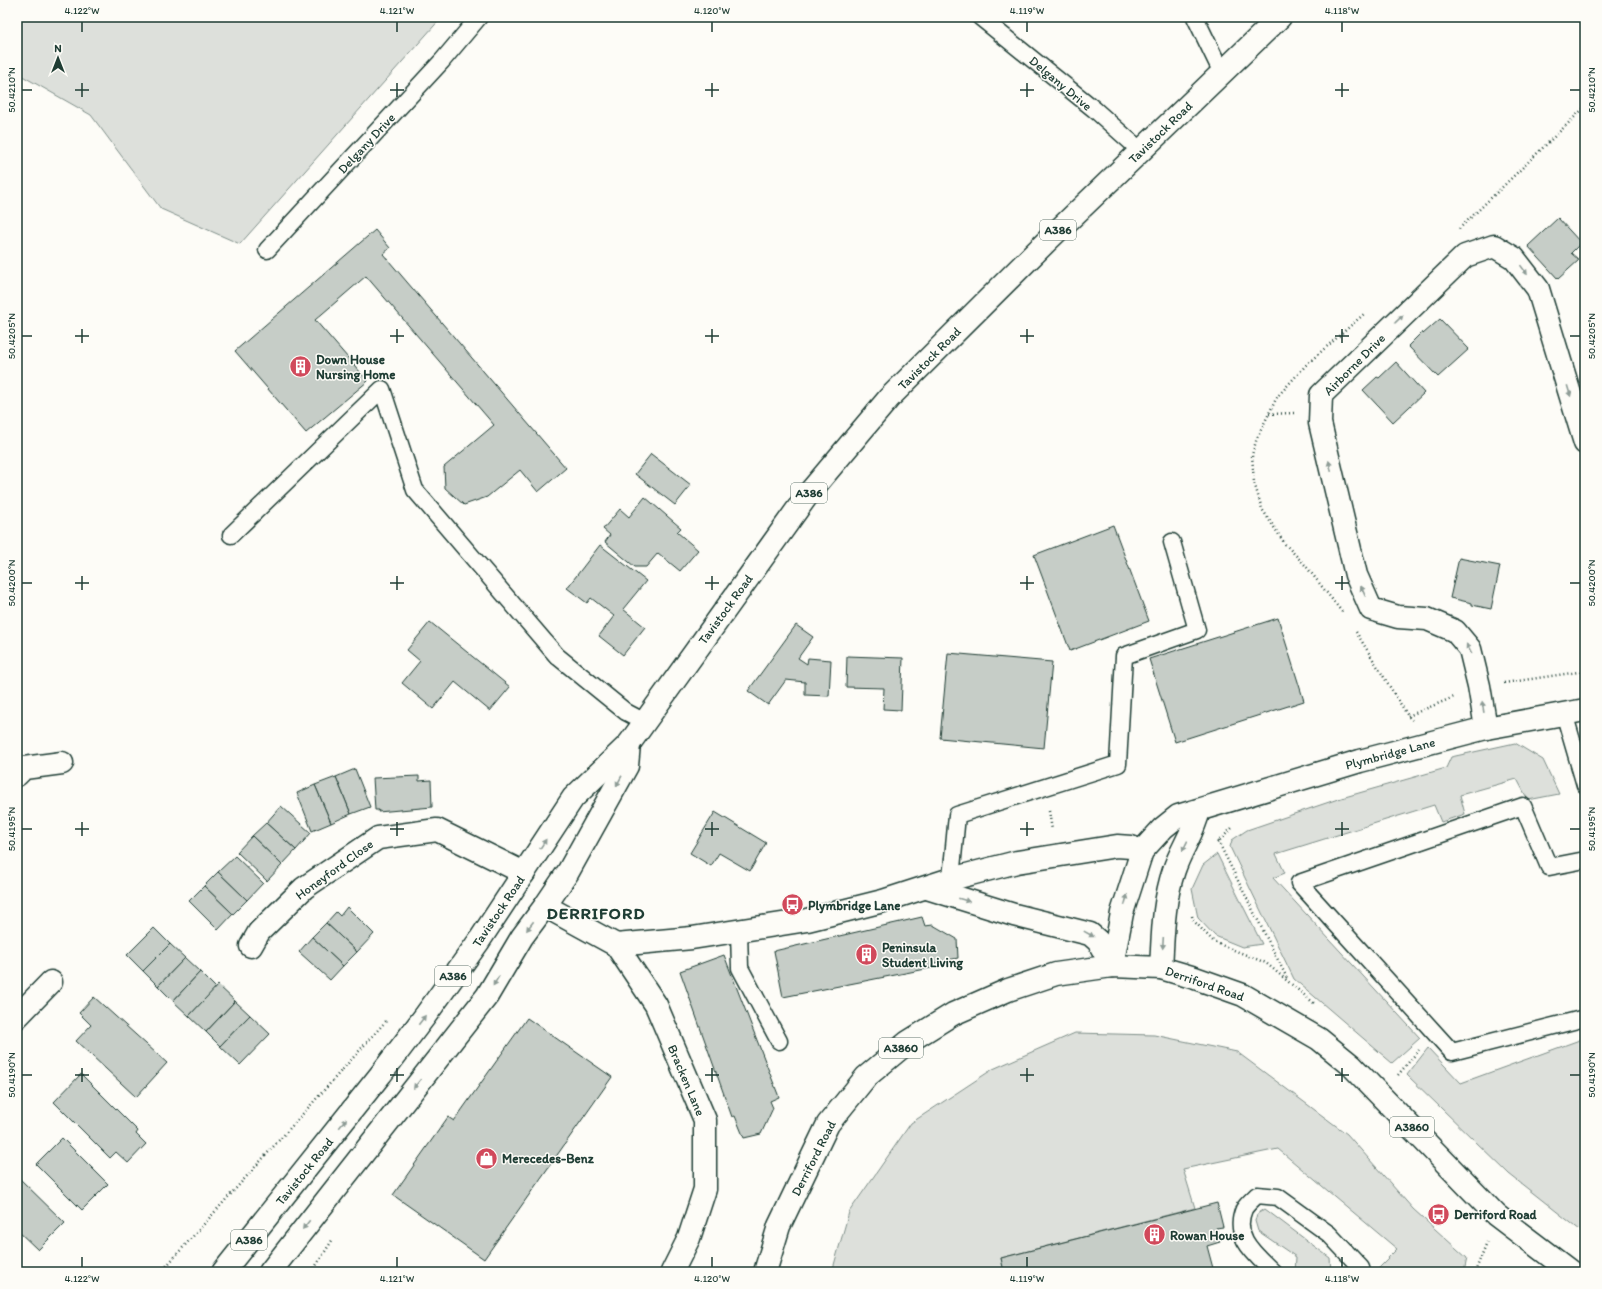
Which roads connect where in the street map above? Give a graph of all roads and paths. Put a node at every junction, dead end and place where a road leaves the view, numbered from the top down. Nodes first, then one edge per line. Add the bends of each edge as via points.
1 (479, 17) edge
2 (980, 17) edge
3 (1195, 17) edge
4 (1280, 17) edge
5 (1222, 73) junction
6 (1585, 107) edge
7 (1141, 151) junction
8 (1456, 232) dead end
9 (267, 250) dead end
10 (1367, 311) dead end
11 (1585, 443) edge
12 (231, 535) dead end
13 (1172, 542) dead end
14 (1344, 615) dead end
15 (1353, 627) dead end
16 (1585, 671) edge
17 (1479, 686) junction
18 (1575, 711) edge
19 (1408, 716) junction
20 (645, 722) junction
21 (1486, 728) junction
22 (1434, 742) junction
23 (629, 744) junction
24 (62, 763) dead end
25 (17, 775) edge
26 (1585, 785) edge
27 (1045, 787) junction
28 (1199, 810) junction
29 (1218, 841) dead end
30 (1142, 851) junction
31 (1056, 855) junction
32 (1585, 860) edge
33 (524, 873) junction
34 (951, 879) junction
35 (927, 888) junction
36 (545, 906) junction
37 (739, 931) junction
38 (616, 945) junction
39 (251, 946) dead end
40 (1112, 966) junction
41 (1161, 968) junction
42 (51, 982) dead end
43 (1289, 982) dead end
44 (17, 1017) edge
45 (388, 1018) dead end
46 (1585, 1018) edge
47 (1433, 1032) junction
48 (779, 1041) dead end
49 (1382, 1096) junction
50 (1496, 1215) junction
51 (161, 1272) edge
52 (223, 1272) edge
53 (270, 1272) edge
54 (672, 1272) edge
55 (765, 1272) edge
56 (1272, 1272) edge
57 (1362, 1272) edge
58 (1475, 1272) edge
59 (1571, 1272) edge

1 - 9 lane, Delgany Drive via 442,61
2 - 7 lane, Delgany Drive via 1094,109
3 - 5 lane
4 - 5 main road, Tavistock Road / A386
5 - 7 main road, Tavistock Road / A386
6 - 8 path
7 - 20 main road, Tavistock Road / A386 via 888,398 809,493
10 - 14 path via 1307,364 1277,398 1257,438 1252,455 1254,482 1262,509 1285,544
17 -> 11 main road, Airborne Drive via 1470,649 1456,632 1427,619 1398,617 1371,609 1356,575 1350,552 1320,423 1321,396 1465,256 1494,246 1514,258 1538,289
12 - 20 lane via 382,389 415,490 557,656 626,712
13 - 27 lane via 1197,630 1124,656 1118,764
15 - 19 path
16 - 17 path
17 - 19 path
21 -> 17 main road, Airborne Drive
18 - 21 main road, Plymbridge Lane
18 - 26 lane
19 - 22 path
20 - 23 main road, Tavistock Road / A386
21 - 22 main road, Plymbridge Lane
22 - 28 main road, Plymbridge Lane via 1360,761
33 -> 23 main road, Tavistock Road / A386 via 573,798
23 -> 36 main road, A386 via 627,766 568,872
24 - 25 main road via 24,768
27 - 31 path
27 - 34 lane via 957,815
28 - 30 main road, Plymbridge Lane via 1178,816
28 -> 41 main road via 1195,827 1174,870 1167,896
29 - 43 path
30 - 31 main road via 1117,846
40 -> 30 main road, Plymbridge Lane via 1122,913
31 - 34 main road
32 - 47 lane via 1549,867 1522,806 1299,883
33 - 39 main road, Honeyford Close via 437,830 378,838 304,888 259,932
52 -> 33 main road, Tavistock Road / A386 via 386,1069 479,941
34 - 35 main road
35 - 37 main road via 883,902 807,920
35 -> 40 main road via 1014,915 1090,934 1098,941
36 - 38 main road
36 -> 53 main road, A386 via 522,937 487,996
37 - 38 main road
37 - 48 lane via 740,968
38 - 54 main road, Bracken Lane via 656,1006 705,1120 705,1189 689,1238
40 - 41 main road, Derriford Road / A3860
40 - 55 main road, Derriford Road / A3860 via 1056,974 1008,990 960,1011 908,1042 866,1077 828,1124 779,1226
41 - 49 main road, Derriford Road / A3860 via 1243,995 1319,1039 1351,1065
42 - 44 main road
45 - 51 path
46 - 47 lane via 1452,1052
47 - 49 path
49 - 50 main road, Derriford Road / A3860
50 - 58 path
50 - 59 main road, Derriford Road / A3860
56 - 57 lane via 1245,1242 1240,1224 1245,1208 1257,1195 1278,1197 1323,1229

